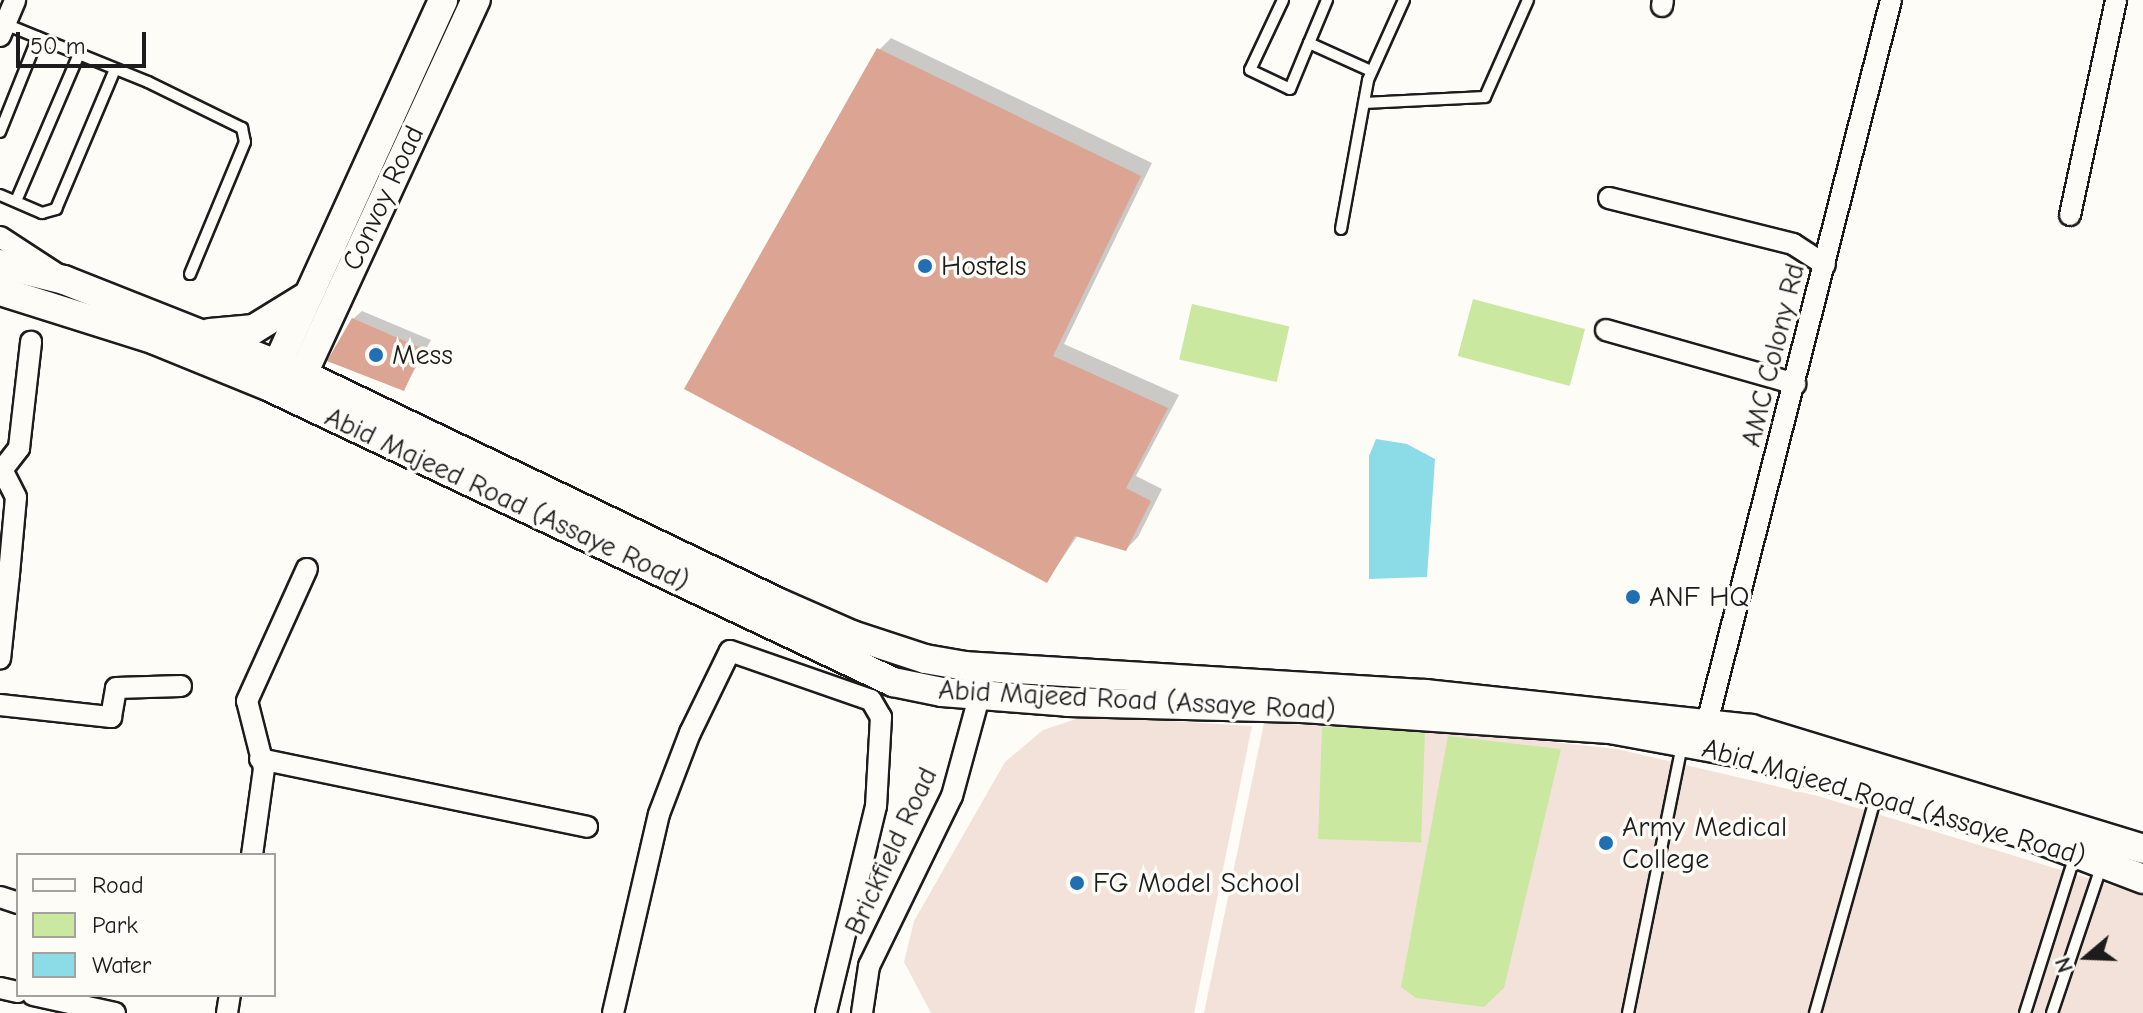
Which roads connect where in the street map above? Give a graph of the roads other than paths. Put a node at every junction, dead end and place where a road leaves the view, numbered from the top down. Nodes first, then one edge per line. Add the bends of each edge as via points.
1 (15, 0) edge
2 (443, 0) edge
3 (476, 0) edge
4 (1283, 0) edge
5 (1327, 0) edge
6 (1404, 0) edge
7 (1528, 0) edge
8 (1891, 0) edge
9 (2116, 0) edge
10 (2, 30) edge
11 (38, 37) junction
12 (1309, 43) junction
13 (79, 54) junction
14 (115, 69) junction
15 (1371, 71) junction
16 (1364, 103) junction
17 (0, 132) edge
18 (0, 195) edge
19 (1609, 198) dead end
20 (16, 201) junction
21 (2070, 215) dead end
22 (1341, 229) dead end
23 (0, 237) edge
24 (0, 264) edge
25 (1825, 265) junction
26 (190, 274) dead end
27 (64, 280) junction
28 (0, 291) edge
29 (310, 294) junction
30 (1606, 330) dead end
31 (201, 332) junction
32 (31, 342) dead end
33 (285, 380) junction
34 (1795, 384) junction
35 (307, 569) dead end
36 (4, 574) edge
37 (0, 659) edge
38 (988, 667) junction
39 (181, 686) dead end
40 (980, 695) junction
41 (0, 705) edge
42 (1707, 723) junction
43 (1683, 741) junction
44 (260, 759) junction
45 (1877, 792) junction
46 (587, 827) dead end
47 (2093, 846) junction
48 (2143, 849) edge
49 (252, 853) edge
50 (2143, 879) edge
51 (42, 997) edge
52 (115, 1013) edge
53 (613, 1013) edge
54 (826, 1013) edge
55 (862, 1013) edge
56 (1628, 1013) edge
57 (1815, 1013) edge
58 (2025, 1013) edge
59 (2052, 1013) edge

1 - 10 street
2 - 29 main road, Convoy Road
3 - 33 main road, Convoy Road
4 - 12 lane via 1250,70 1290,89
5 - 12 lane
6 - 15 lane
7 - 16 lane via 1485,97
8 - 25 street, AMC Colony Rd
9 - 21 street
10 - 11 lane
11 - 13 lane
11 - 17 lane
12 - 15 lane
13 - 14 lane
13 - 20 lane
14 - 20 lane via 56,209 42,213
14 - 26 lane via 226,117 245,135
15 - 16 lane
16 - 22 lane
18 - 20 lane
19 - 25 street via 1793,244
23 - 27 street
24 - 27 main road, Abid Majeed Road (Assaye Road)
25 - 34 street, AMC Colony Rd
27 - 31 main road, Abid Majeed Road (Assaye Road)
28 - 33 main road, Abid Majeed Road (Assaye Road)
29 - 31 main road via 254,329
29 - 33 main road, Convoy Road
30 - 34 street
31 - 33 main road, Abid Majeed Road (Assaye Road)
32 - 36 street via 19,448 2,470 16,497
33 - 38 main road, Abid Majeed Road (Assaye Road) via 852,635 925,659
33 - 40 main road, Abid Majeed Road (Assaye Road) via 893,682
34 - 42 street, AMC Colony Rd
35 - 44 street via 247,701
36 - 37 street
38 - 40 street, Brickfield Road
38 - 42 main road, Abid Majeed Road (Assaye Road) via 1425,694
39 - 41 street via 116,688 111,717
40 - 43 main road, Abid Majeed Road (Assaye Road) via 1302,708 1610,729
40 - 55 street, Brickfield Road via 952,796 869,966
42 - 47 main road, Abid Majeed Road (Assaye Road) via 1751,729
43 - 45 main road, Abid Majeed Road (Assaye Road) via 1752,755
43 - 56 lane
44 - 46 street
44 - 49 street via 264,768
45 - 47 main road, Abid Majeed Road (Assaye Road)
45 - 57 lane
47 - 48 main road, Abid Majeed Road (Assaye Road)
47 - 50 main road, Abid Majeed Road (Assaye Road)
47 - 58 lane
47 - 59 lane
51 - 52 street
53 - 54 street via 659,814 730,651 871,700 881,717 876,806

